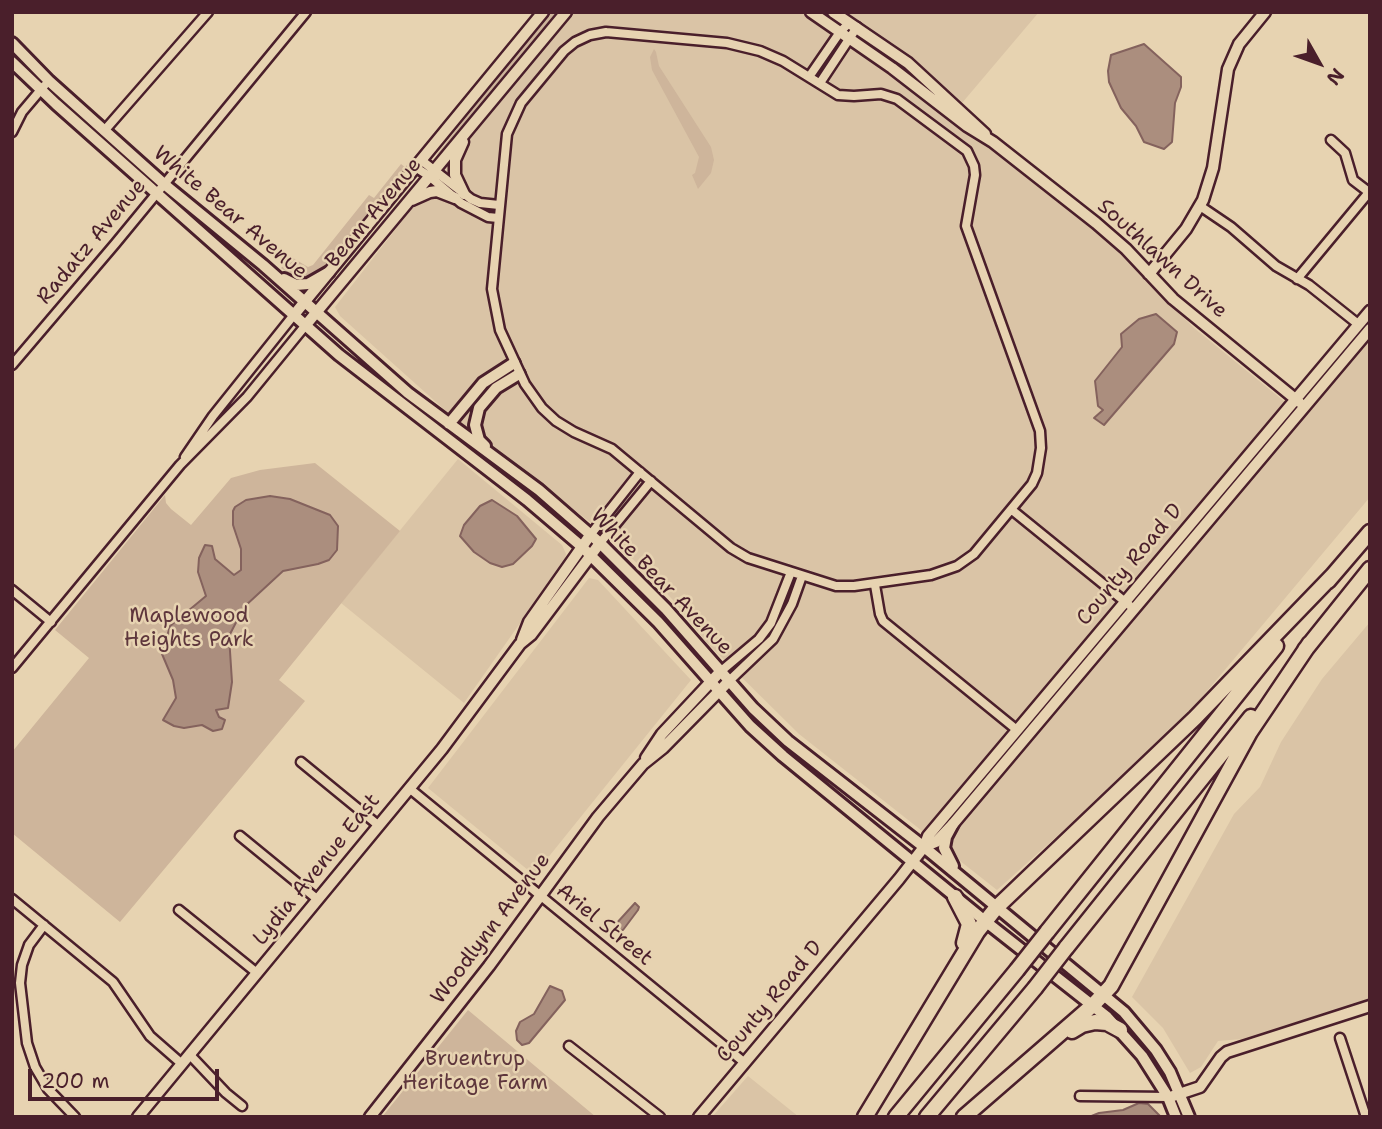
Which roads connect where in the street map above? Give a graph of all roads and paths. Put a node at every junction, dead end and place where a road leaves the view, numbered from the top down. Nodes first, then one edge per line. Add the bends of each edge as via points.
1 (208, 12) edge
2 (306, 12) edge
3 (543, 12) edge
4 (566, 12) edge
5 (811, 12) edge
6 (833, 12) edge
7 (1265, 12) edge
8 (853, 25) junction
9 (844, 35) junction
10 (12, 43) edge
11 (12, 62) edge
12 (809, 77) junction
13 (49, 81) junction
14 (820, 83) junction
15 (41, 90) junction
16 (104, 131) junction
17 (12, 132) edge
18 (467, 133) junction
19 (1331, 140) dead end
20 (993, 142) junction
21 (418, 164) junction
22 (432, 173) junction
23 (164, 184) junction
24 (1369, 192) edge
25 (157, 194) junction
26 (459, 196) junction
27 (409, 202) junction
28 (499, 205) junction
29 (1200, 206) junction
30 (498, 218) junction
31 (271, 272) junction
32 (329, 272) junction
33 (1149, 274) junction
34 (1297, 279) junction
35 (304, 302) junction
36 (1370, 311) edge
37 (316, 312) junction
38 (293, 316) junction
39 (1358, 324) junction
40 (305, 326) junction
41 (1370, 329) edge
42 (514, 363) junction
43 (12, 365) edge
44 (519, 374) junction
45 (1295, 399) junction
46 (1304, 407) junction
47 (449, 424) junction
48 (494, 456) junction
49 (180, 466) junction
50 (640, 472) junction
51 (651, 481) junction
52 (1012, 510) junction
53 (1370, 531) edge
54 (591, 534) junction
55 (600, 543) junction
56 (581, 546) junction
57 (591, 554) junction
58 (1370, 569) edge
59 (791, 572) junction
60 (1334, 574) junction
61 (802, 576) junction
62 (875, 585) junction
63 (12, 590) edge
64 (1124, 603) junction
65 (1134, 609) junction
66 (51, 622) junction
67 (1310, 643) junction
68 (520, 644) junction
69 (12, 668) edge
70 (720, 672) junction
71 (729, 681) junction
72 (709, 682) junction
73 (718, 692) junction
74 (1017, 730) junction
75 (301, 762) dead end
76 (643, 764) junction
77 (409, 788) junction
78 (953, 824) junction
79 (378, 825) junction
80 (240, 836) dead end
81 (924, 847) junction
82 (913, 861) junction
83 (958, 874) junction
84 (541, 896) junction
85 (955, 897) junction
86 (12, 899) edge
87 (317, 899) junction
88 (996, 908) junction
89 (178, 910) dead end
90 (985, 921) junction
91 (44, 925) junction
92 (257, 973) junction
93 (947, 980) junction
94 (1099, 1000) junction
95 (1370, 1006) edge
96 (1120, 1030) junction
97 (1340, 1038) dead end
98 (569, 1045) dead end
99 (190, 1055) junction
100 (745, 1063) junction
101 (182, 1064) junction
102 (1181, 1094) junction
103 (1080, 1096) dead end
104 (1168, 1097) junction
105 (243, 1106) dead end
106 (966, 1114) edge
107 (75, 1117) edge
108 (138, 1117) edge
109 (370, 1117) edge
110 (660, 1117) edge
111 (699, 1117) edge
112 (865, 1117) edge
113 (896, 1117) edge
114 (927, 1117) edge
115 (1176, 1117) edge
116 (1189, 1117) edge
117 (1366, 1117) edge

1 - 16 street
2 - 23 street, Radatz Avenue
3 - 21 street, Beam Avenue
4 - 18 street, Beam Avenue
5 - 9 street, Southlawn Drive
6 - 8 street, Southlawn Drive
7 - 29 street via 1239,44 1230,64 1213,168
8 - 9 street
8 - 20 street, Southlawn Drive via 908,63
9 - 12 street
9 - 14 street
9 - 20 street, Southlawn Drive
10 - 13 main road, White Bear Avenue
11 - 15 main road, White Bear Avenue
12 - 14 street
12 - 28 street via 772,56 737,45 606,32 590,35 564,51 521,103 507,134
13 - 15 street
13 - 16 main road, White Bear Avenue
14 - 52 street via 838,95 881,93 897,99 961,145 971,158 975,175 966,226 1040,431 1037,473
15 - 17 street
15 - 25 main road, White Bear Avenue
16 - 23 main road, White Bear Avenue
18 - 22 street, Beam Avenue
18 - 26 street via 455,160
19 - 24 street via 1345,153 1353,180
20 - 33 street, Southlawn Drive via 1109,234
21 - 22 street
21 - 32 street, Beam Avenue
22 - 26 street
22 - 27 street, Beam Avenue
23 - 25 street, Radatz Avenue
23 - 31 main road, White Bear Avenue
24 - 34 street
25 - 38 main road, White Bear Avenue
25 - 43 street, Radatz Avenue
26 - 27 street via 437,191
26 - 28 street
26 - 30 street via 477,212
27 - 37 street, Beam Avenue
28 - 30 street
29 - 33 street
29 - 34 street
30 - 42 street via 493,294 500,330
31 - 32 main road via 292,284 308,285
31 - 35 main road, White Bear Avenue
32 - 35 street, Beam Avenue
33 - 45 street, Southlawn Drive
34 - 39 street
35 - 37 main road, White Bear Avenue
35 - 38 street, Beam Avenue
36 - 39 street, County Road D
37 - 40 street, Beam Avenue
37 - 47 main road, White Bear Avenue
38 - 40 main road, White Bear Avenue
38 - 49 street, Beam Avenue via 213,416
39 - 45 street, County Road D
40 - 49 street, Beam Avenue via 247,397
40 - 56 main road, White Bear Avenue
41 - 46 street, County Road D
42 - 44 street
42 - 47 main road via 483,383
44 - 48 main road via 489,394 475,416 479,440
44 - 50 street via 556,421 612,449
45 - 46 street, Southlawn Drive
45 - 64 street, County Road D
46 - 65 street, County Road D
47 - 48 main road, White Bear Avenue
48 - 54 main road, White Bear Avenue
49 - 66 street, Beam Avenue
50 - 51 street
50 - 54 street
51 - 55 street
51 - 59 street via 731,548
52 - 62 street via 974,554 957,566
52 - 64 street
53 - 60 highway
54 - 55 main road, White Bear Avenue
54 - 56 street, Lydia Avenue East
55 - 57 street, Lydia Avenue East
55 - 70 main road, White Bear Avenue
56 - 57 main road, White Bear Avenue
56 - 68 street, Lydia Avenue East via 529,622
57 - 68 street, Lydia Avenue East
57 - 72 main road, White Bear Avenue
58 - 67 highway
59 - 61 street
59 - 70 street via 771,623
60 - 88 highway via 1195,719
60 - 113 highway, bridge
61 - 62 street via 836,586
61 - 71 street via 774,639
62 - 74 street via 883,621
63 - 66 street
64 - 65 street
64 - 74 street, County Road D
65 - 78 street, County Road D
66 - 69 street, Beam Avenue
67 - 94 highway via 1250,732
67 - 114 highway, bridge
68 - 77 street, Lydia Avenue East
70 - 71 main road, White Bear Avenue
70 - 72 street, Woodlynn Avenue
71 - 73 street, Woodlynn Avenue
71 - 81 main road, White Bear Avenue via 788,741
72 - 73 main road, White Bear Avenue
72 - 76 street, Woodlynn Avenue via 656,741
73 - 76 street, Woodlynn Avenue
73 - 82 main road, White Bear Avenue via 783,756
74 - 81 street, County Road D via 928,836
75 - 79 street
76 - 84 street, Woodlynn Avenue
77 - 79 street, Lydia Avenue East
77 - 84 street, Ariel Street
78 - 81 street, County Road D via 936,842
78 - 83 main road via 944,848
79 - 87 street, Lydia Avenue East
80 - 87 street
81 - 82 street, County Road D
81 - 83 main road, White Bear Avenue
82 - 85 main road, White Bear Avenue
82 - 100 street, County Road D
83 - 88 main road, White Bear Avenue
84 - 100 street, Ariel Street
84 - 109 street, Woodlynn Avenue
85 - 90 main road, White Bear Avenue
85 - 93 highway via 969,924
86 - 91 street
87 - 92 street, Lydia Avenue East
88 - 90 highway
88 - 94 main road, White Bear Avenue
89 - 92 street
90 - 93 highway
90 - 94 main road, White Bear Avenue
91 - 101 street via 113,982 150,1036
91 - 107 street via 29,945 22,965 27,1043 40,1078
92 - 99 street, Lydia Avenue East
93 - 112 highway
94 - 96 main road, White Bear Avenue
94 - 102 main road, White Bear Avenue via 1124,1012 1150,1042
94 - 106 highway
95 - 102 street via 1227,1052 1200,1087
96 - 104 main road, White Bear Avenue
96 - 106 highway via 1100,1022 1077,1027
97 - 117 street
98 - 110 street
99 - 101 street, Lydia Avenue East
99 - 105 street
100 - 111 street, County Road D
101 - 108 street, Lydia Avenue East
102 - 104 street
102 - 116 main road, White Bear Avenue
103 - 104 street
104 - 115 main road, White Bear Avenue

